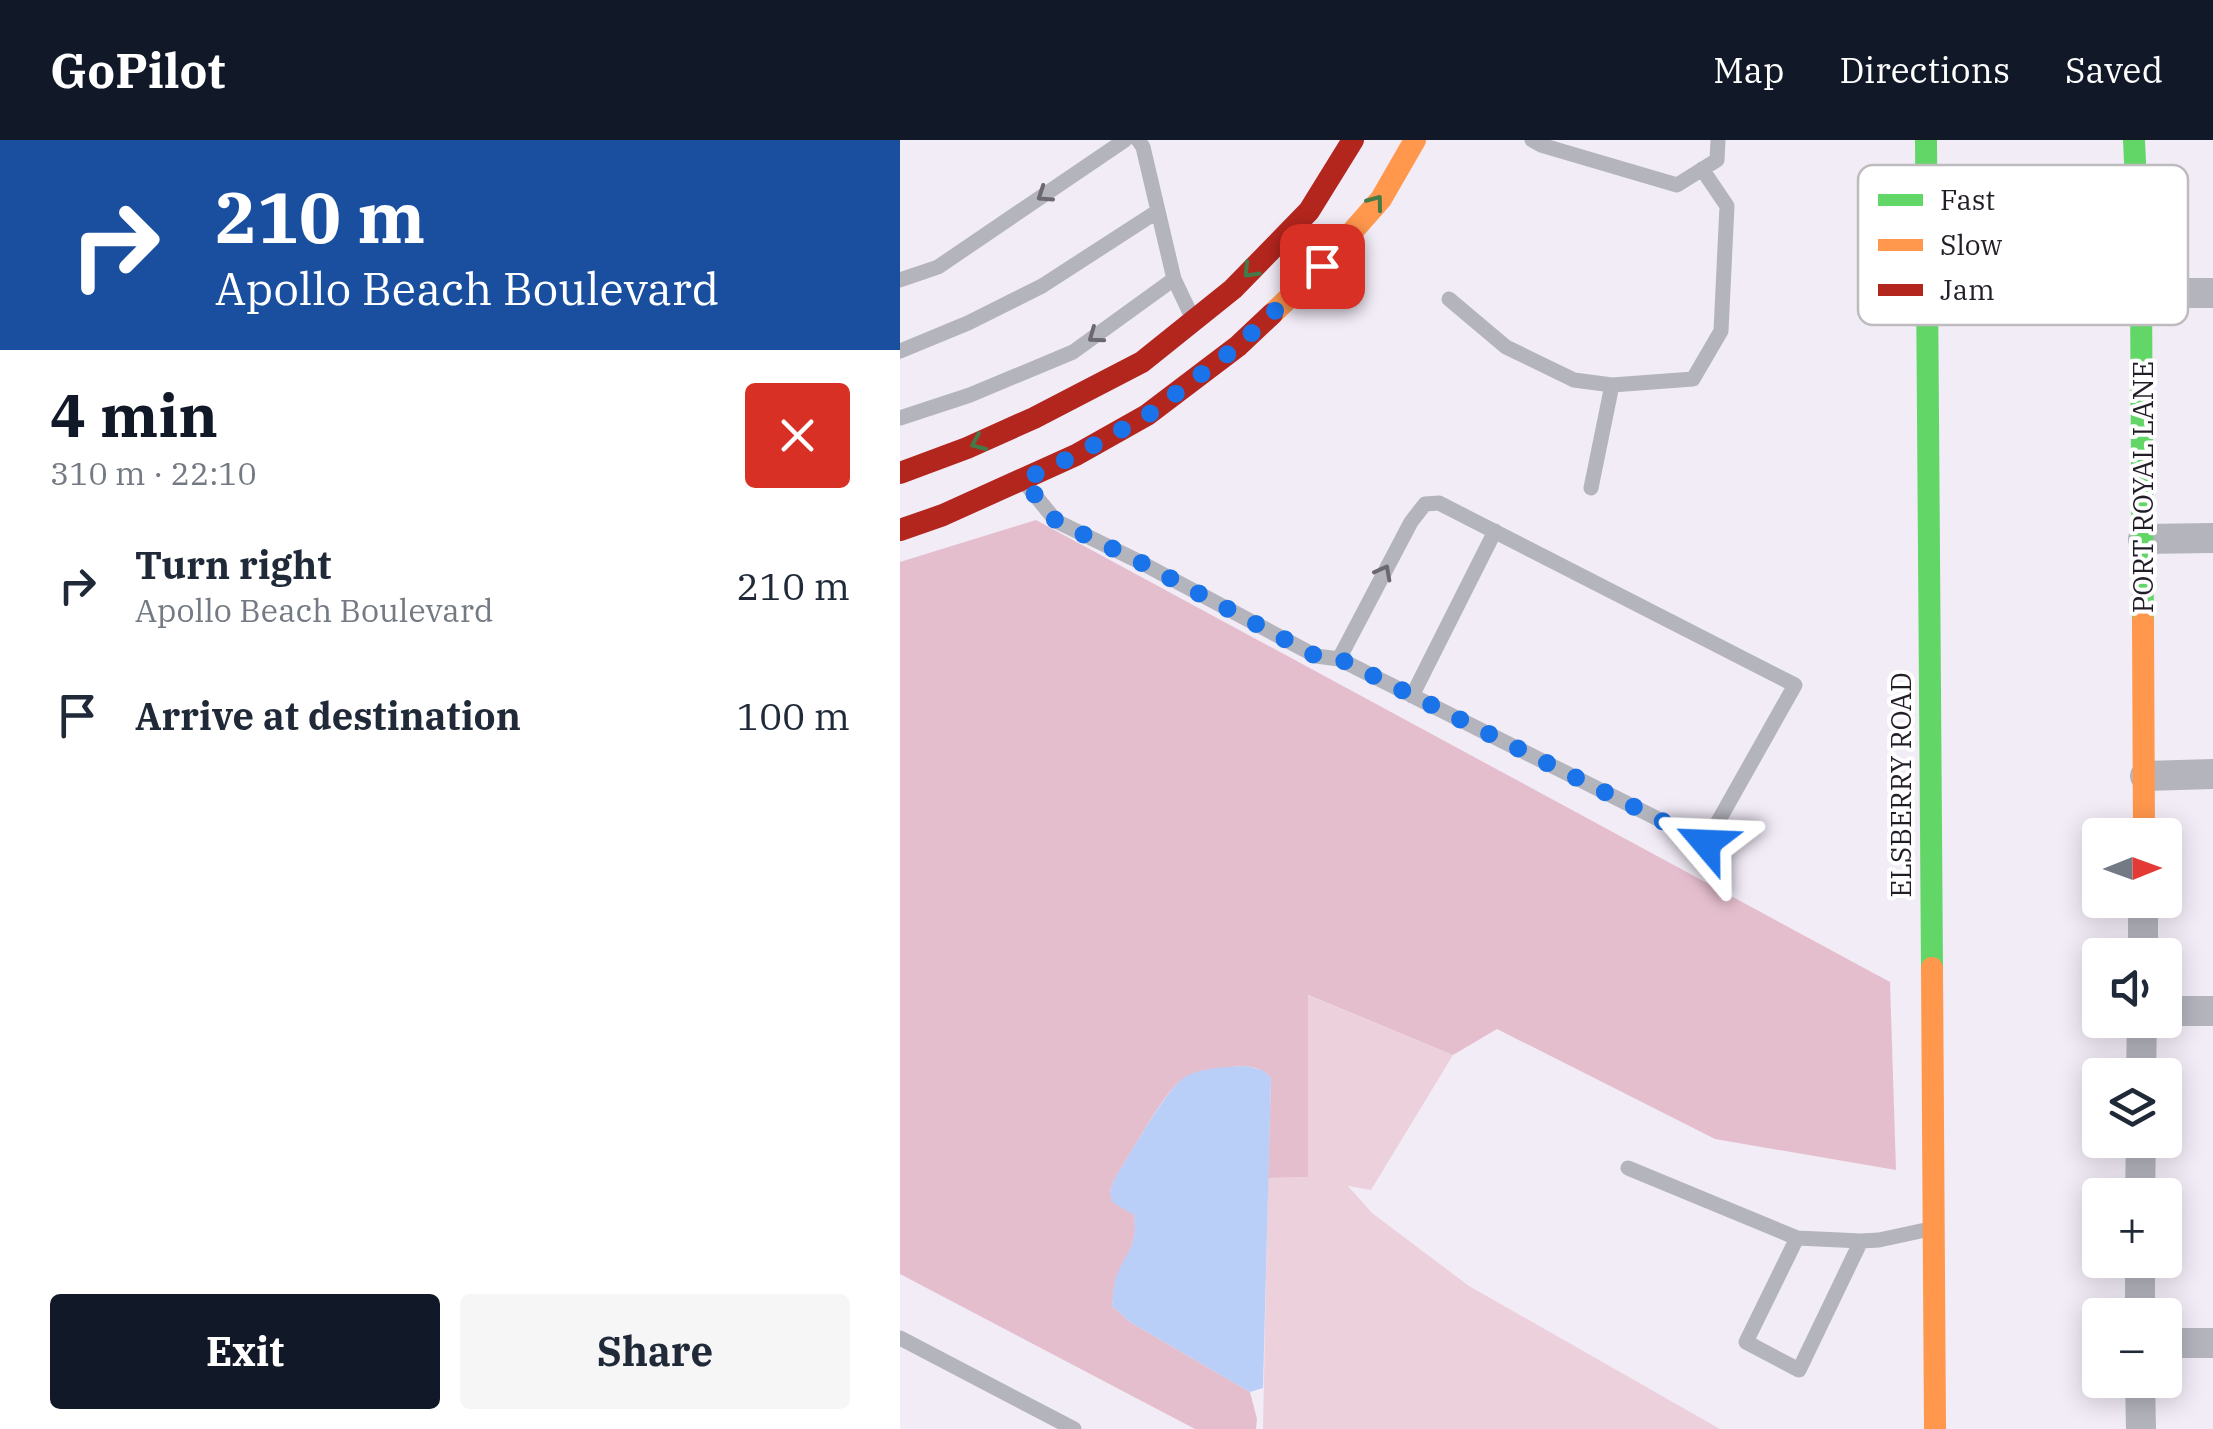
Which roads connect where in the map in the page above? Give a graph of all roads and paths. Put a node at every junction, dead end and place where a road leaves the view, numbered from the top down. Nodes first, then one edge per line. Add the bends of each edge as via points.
1 (1125, 140) edge
2 (1138, 140) edge
3 (1353, 140) edge
4 (1415, 140) edge
5 (1532, 140) edge
6 (1718, 140) edge
7 (1926, 140) edge
8 (2134, 140) edge
9 (1926, 165) edge
10 (2135, 165) edge
11 (1702, 169) junction
12 (1158, 211) junction
13 (1174, 279) junction
14 (900, 280) edge
15 (2188, 293) edge
16 (2213, 293) edge
17 (1449, 299) dead end
18 (1194, 320) junction
19 (1927, 325) edge
20 (2141, 325) edge
21 (900, 351) edge
22 (1612, 385) junction
23 (900, 418) edge
24 (900, 473) edge
25 (1023, 480) junction
26 (1591, 488) dead end
27 (900, 530) edge
28 (1494, 531) junction
29 (2213, 538) edge
30 (2142, 539) junction
31 (1338, 658) junction
32 (1412, 696) junction
33 (2213, 774) edge
34 (2146, 776) junction
35 (2145, 818) edge
36 (2182, 1011) edge
37 (2213, 1011) edge
38 (1628, 1168) dead end
39 (1934, 1228) junction
40 (1797, 1238) junction
41 (1861, 1241) junction
42 (900, 1338) edge
43 (2213, 1342) edge
44 (2182, 1343) edge
45 (2140, 1398) edge
46 (1074, 1429) edge
47 (1935, 1429) edge
48 (2141, 1429) edge

1 -> 14 lane via 938,267
2 - 12 lane
3 -> 18 street via 1309,211
25 -> 4 street via 1148,415 1238,346 1322,266 1380,198
5 - 11 lane via 1677,185
6 - 11 lane via 1717,160
7 - 9 street, ELSBERRY ROAD
8 - 10 street, PORT ROYAL LANE
11 - 22 lane via 1727,206 1721,331 1692,380
12 - 13 lane
12 - 21 lane via 1042,286
13 - 18 lane
13 -> 23 lane via 1074,352
15 - 16 street
17 - 22 lane via 1506,347 1574,380
18 -> 24 street via 1142,362 967,448
19 - 39 street, ELSBERRY ROAD
20 - 30 street, PORT ROYAL LANE
22 - 26 lane
25 - 27 street
25 - 31 lane via 1056,521 1316,656
31 -> 28 lane via 1426,504 1439,503
28 - 32 lane
28 - 32 lane via 1795,684 1706,843
29 - 30 street
30 - 34 street, PORT ROYAL LANE
31 - 32 lane
33 - 34 street
34 - 35 street, PORT ROYAL LANE
36 - 37 street
38 - 40 lane
39 - 41 lane
39 - 47 street, ELSBERRY ROAD
40 - 41 lane
40 - 41 lane via 1746,1342 1800,1370
42 - 46 lane
43 - 44 street
45 - 48 street

